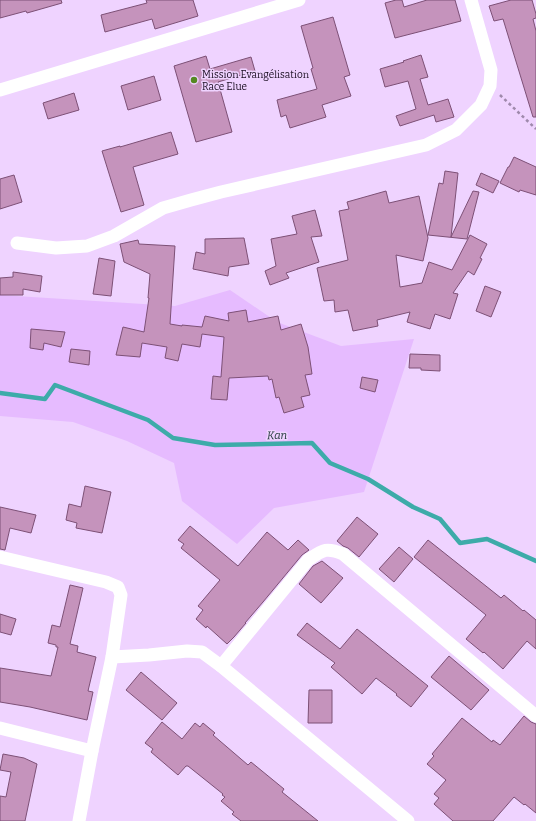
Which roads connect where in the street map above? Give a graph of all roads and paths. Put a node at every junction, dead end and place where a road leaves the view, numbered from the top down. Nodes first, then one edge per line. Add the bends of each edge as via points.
1 (298, 0) edge
2 (471, 0) edge
3 (490, 86) junction
4 (0, 90) edge
5 (536, 128) edge
6 (17, 243) dead end
7 (0, 557) edge
8 (112, 657) junction
9 (221, 666) junction
10 (536, 716) edge
11 (0, 728) edge
12 (92, 751) junction
13 (79, 821) edge
14 (408, 821) edge

1 - 4 street
2 - 3 street via 491,70
3 - 5 path
3 - 6 street via 481,105 456,130 426,145 221,192 163,208 114,236 87,246 56,248
7 - 8 street via 118,587 121,595
8 - 9 street via 194,651 202,652
8 - 12 street
9 - 10 street via 308,560 320,551 332,550 343,554
9 - 14 street
11 - 12 street
12 - 13 street

